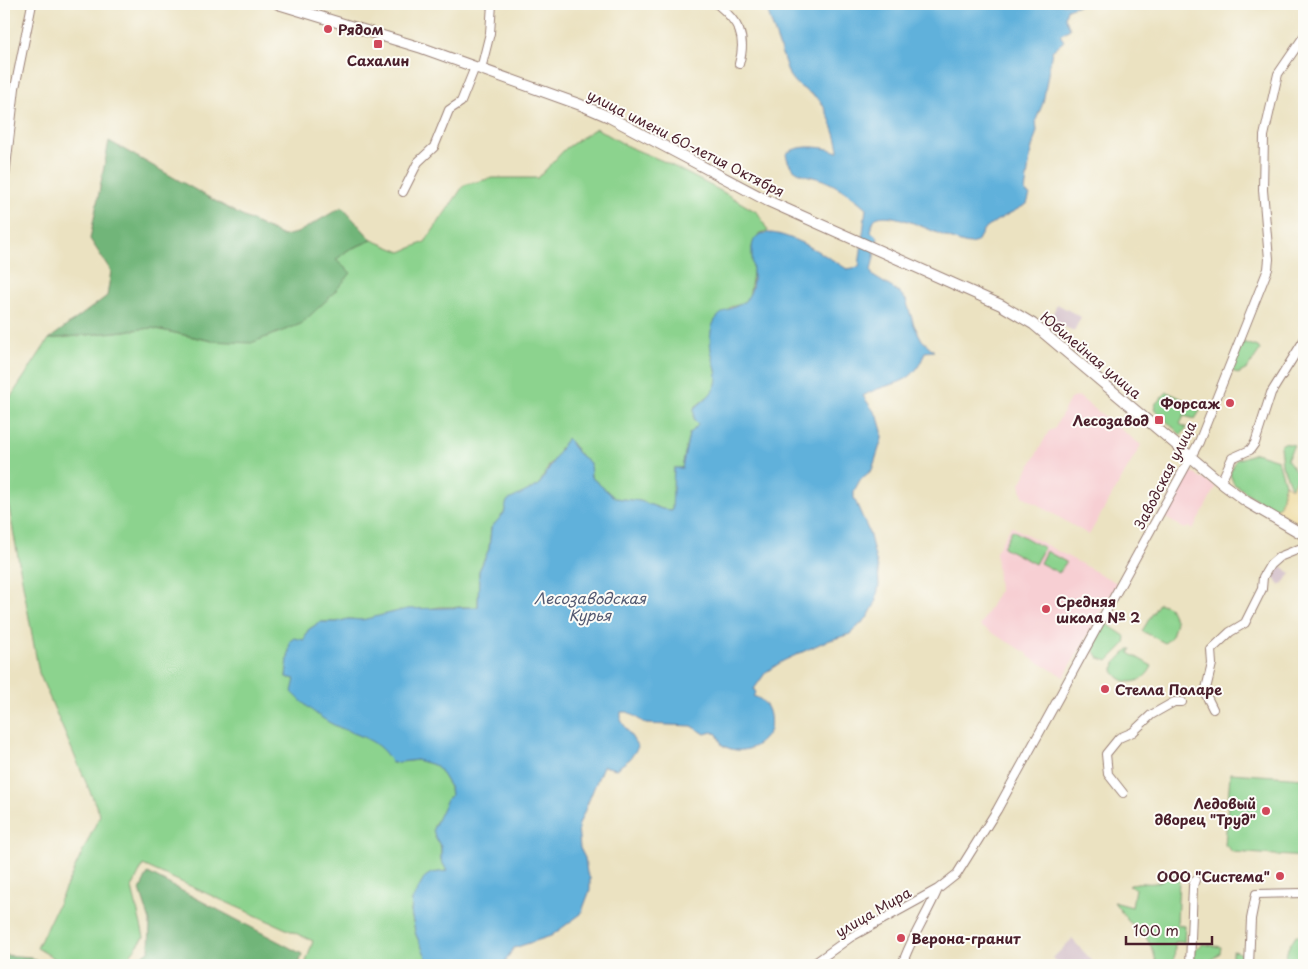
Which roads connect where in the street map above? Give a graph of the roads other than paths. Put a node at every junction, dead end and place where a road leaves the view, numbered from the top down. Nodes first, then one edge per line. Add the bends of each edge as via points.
1 (32, 4) edge
2 (278, 4) edge
3 (492, 4) edge
4 (717, 4) edge
5 (1304, 36) edge
6 (739, 64) dead end
7 (478, 68) junction
8 (4, 185) edge
9 (403, 192) dead end
10 (893, 258) joint
11 (1304, 340) edge
12 (1191, 457) junction
13 (1221, 482) junction
14 (1304, 536) edge
15 (1304, 547) edge
16 (1182, 702) dead end
17 (1213, 710) dead end
18 (1122, 793) dead end
19 (1195, 880) dead end
20 (938, 889) junction
21 (1304, 893) edge
22 (821, 961) edge
23 (812, 965) edge
24 (902, 965) edge
25 (1190, 965) edge
26 (1250, 965) edge

1 - 8 street via 15,88
2 - 7 main road, улица имени 60-летия Октября
3 - 7 street via 490,33
4 - 6 street via 742,35 743,51
5 - 12 street, Заводская улица via 1278,74 1264,136 1263,190 1268,269
7 - 9 street via 461,102 449,110 434,147 418,162
7 - 10 main road, улица имени 60-летия Октября via 609,117 768,201
10 - 12 main road, Юбилейная улица via 1023,316
11 - 13 street via 1271,394 1255,443 1250,450 1232,458
12 - 13 main road, Юбилейная улица
12 - 20 street, Заводская улица via 984,833 960,870
13 - 14 main road, Юбилейная улица via 1247,502
15 - 17 street via 1279,556 1270,564 1245,623 1230,632 1212,650 1206,693
16 - 18 street via 1174,702 1151,714 1133,732 1119,738 1106,754 1108,774
19 - 25 street
20 - 22 street, улица Мира via 851,938
20 - 24 street via 910,942
21 - 26 street via 1256,894 1251,919
22 - 23 street, улица Мира

